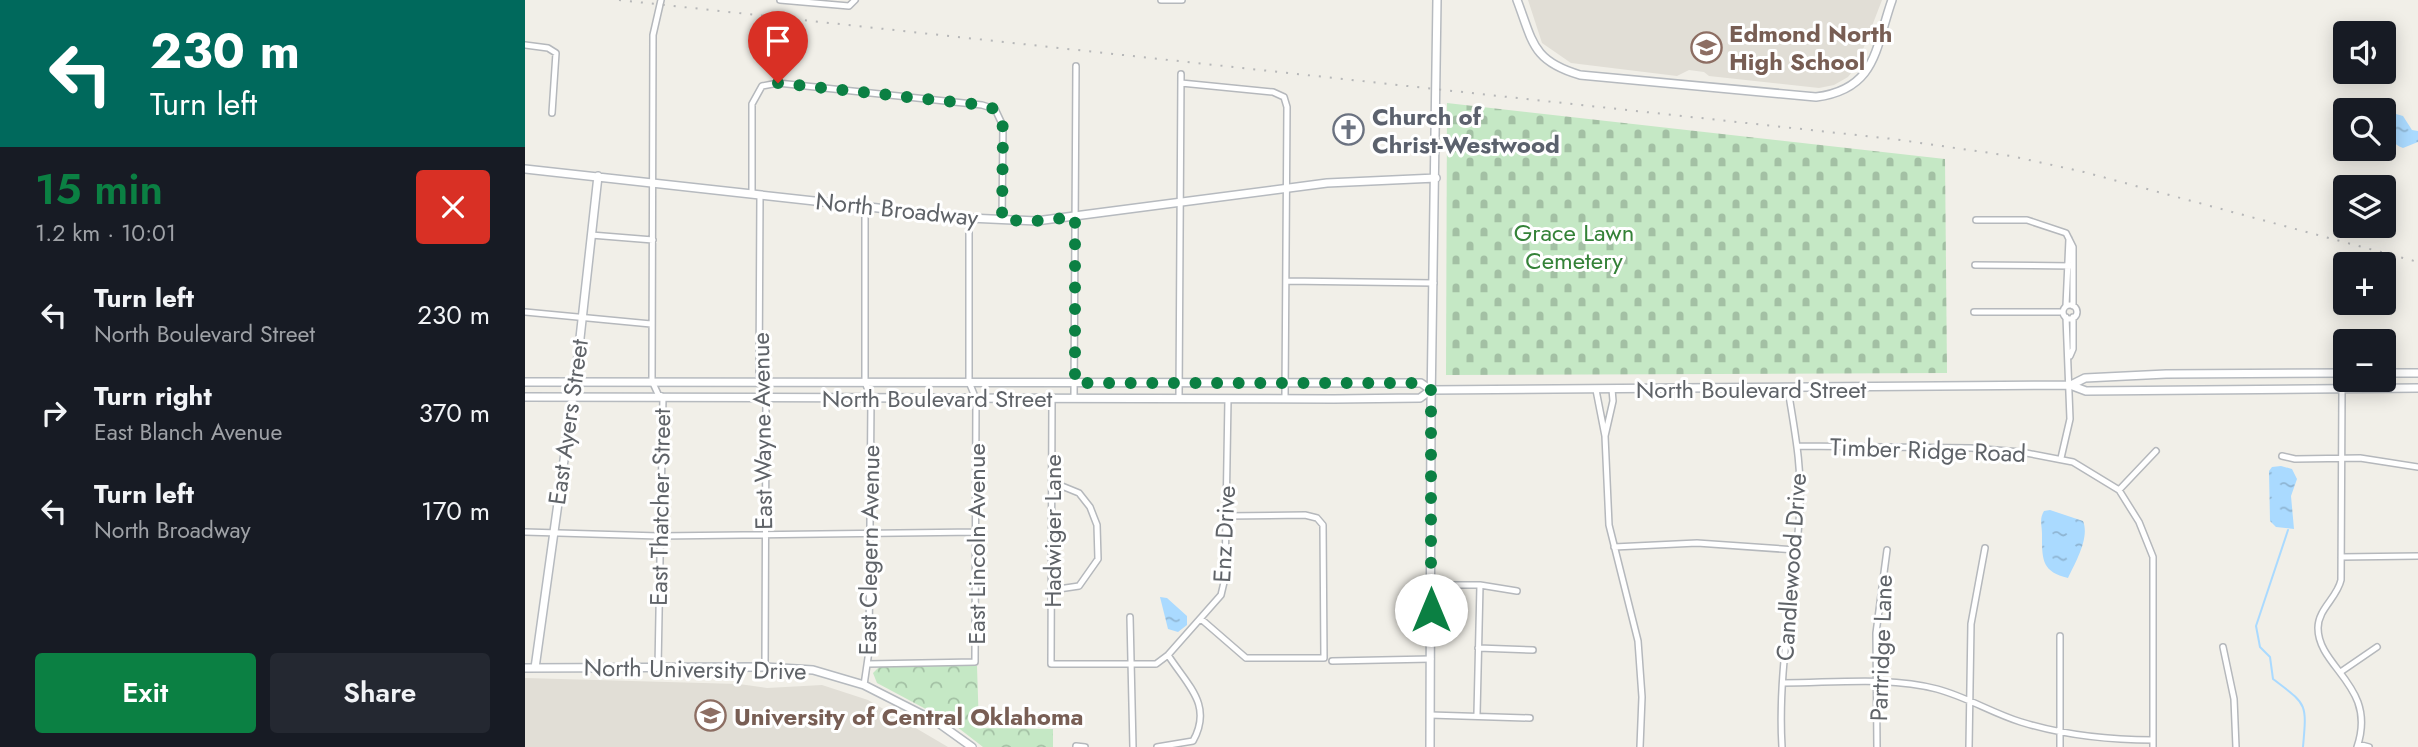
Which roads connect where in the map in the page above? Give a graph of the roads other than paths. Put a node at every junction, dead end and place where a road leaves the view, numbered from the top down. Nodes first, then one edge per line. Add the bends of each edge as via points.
1 (661, 0) edge
2 (780, 0) edge
3 (855, 0) edge
4 (1161, 0) edge
5 (1182, 0) edge
6 (1437, 0) edge
7 (1517, 0) edge
8 (1892, 0) edge
9 (525, 45) edge
10 (1076, 66) dead end
11 (1181, 74) dead end
12 (1181, 83) junction
13 (552, 113) dead end
14 (525, 169) edge
15 (598, 176) junction
16 (1436, 178) junction
17 (653, 182) junction
18 (1287, 189) junction
19 (756, 194) junction
20 (1180, 202) junction
21 (865, 206) junction
22 (1075, 217) junction
23 (969, 218) junction
24 (1002, 220) junction
25 (1976, 220) dead end
26 (591, 235) junction
27 (653, 240) junction
28 (1975, 265) dead end
29 (2070, 265) junction
30 (1286, 281) junction
31 (1434, 283) junction
32 (525, 312) edge
33 (1975, 312) dead end
34 (2068, 312) junction
35 (582, 319) junction
36 (652, 324) junction
37 (2333, 373) edge
38 (2396, 373) edge
39 (2418, 373) edge
40 (652, 381) junction
41 (525, 382) edge
42 (575, 382) junction
43 (759, 382) junction
44 (865, 382) junction
45 (969, 382) junction
46 (1216, 382) junction
47 (1284, 382) junction
48 (1042, 383) junction
49 (1075, 383) junction
50 (1179, 383) junction
51 (2070, 385) junction
52 (2396, 388) edge
53 (2418, 388) edge
54 (1612, 389) junction
55 (1788, 389) junction
56 (2333, 389) edge
57 (1431, 390) junction
58 (1596, 390) junction
59 (2342, 392) edge
60 (525, 397) edge
61 (573, 397) junction
62 (663, 397) junction
63 (766, 398) junction
64 (871, 398) junction
65 (1052, 398) junction
66 (1074, 398) junction
67 (1285, 398) junction
68 (976, 399) junction
69 (1179, 399) junction
70 (1227, 399) junction
71 (1605, 436) junction
72 (1798, 446) junction
73 (2156, 451) dead end
74 (2282, 456) dead end
75 (2061, 458) junction
76 (2340, 459) junction
77 (2418, 467) edge
78 (1052, 482) junction
79 (2119, 490) junction
80 (1226, 516) junction
81 (525, 532) edge
82 (977, 532) junction
83 (554, 534) junction
84 (765, 534) junction
85 (870, 535) junction
86 (659, 536) junction
87 (1614, 547) junction
88 (1985, 548) dead end
89 (1796, 550) junction
90 (1887, 550) dead end
91 (2418, 556) edge
92 (2341, 557) junction
93 (1480, 584) junction
94 (1431, 585) junction
95 (1052, 590) junction
96 (1517, 591) dead end
97 (1129, 617) dead end
98 (1201, 619) junction
99 (2060, 636) dead end
100 (2223, 647) dead end
101 (2377, 647) dead end
102 (1478, 648) junction
103 (1533, 650) dead end
104 (1168, 655) junction
105 (1431, 659) junction
106 (1332, 661) dead end
107 (868, 664) junction
108 (1051, 664) joint
109 (1132, 666) junction
110 (765, 667) junction
111 (525, 668) edge
112 (535, 668) junction
113 (658, 668) junction
114 (2342, 671) junction
115 (1783, 683) junction
116 (1877, 683) junction
117 (864, 685) junction
118 (1970, 699) junction
119 (1430, 715) junction
120 (1477, 715) junction
121 (1530, 718) dead end
122 (2060, 731) junction
123 (2153, 743) edge
124 (1076, 746) edge
125 (2358, 746) edge
126 (972, 747) edge
127 (1085, 747) edge
128 (1133, 747) edge
129 (1157, 747) edge
130 (1430, 747) edge
131 (1640, 747) edge
132 (1782, 747) edge
133 (1877, 747) edge
134 (1969, 747) edge
135 (2060, 747) edge
136 (2236, 747) edge
137 (2369, 747) edge

1 - 17 street, East Thatcher Street via 653,35
2 - 3 street via 849,6
4 - 5 street
6 - 16 main road
7 - 8 main road via 1531,42 1560,69 1580,75 1816,97 1842,91 1861,78 1874,59
9 - 13 street via 556,53
10 - 22 street
11 - 12 street
12 - 18 street via 1284,97
12 - 20 street
14 - 15 main road, North Broadway
15 - 17 main road, North Broadway
15 - 26 main road, East Ayers Street
16 - 18 main road, North Broadway
16 - 31 main road
17 - 19 main road, North Broadway
17 - 27 street, East Thatcher Street
18 - 20 main road, North Broadway
18 - 30 street
19 - 21 main road, North Broadway
19 - 24 street, East Wayne Avenue via 752,104 762,86 778,83 995,109 1003,127
19 - 43 street, East Wayne Avenue
20 - 22 main road, North Broadway
20 - 50 street
21 - 23 main road, North Broadway
21 - 44 street, East Clegern Avenue
22 - 24 main road, North Broadway
22 - 49 street
23 - 24 main road, North Broadway
23 - 45 street, East Lincoln Avenue
25 - 29 street via 2027,220 2060,229 2069,239
26 - 27 street
26 - 35 main road, East Ayers Street
27 - 36 street, East Thatcher Street
28 - 29 street
29 - 34 street
30 - 31 street
30 - 47 street
31 - 57 main road
32 - 35 street
33 - 34 street
34 - 51 street via 2073,349
35 - 36 street
35 - 42 main road, East Ayers Street
36 - 40 street, East Thatcher Street
37 - 51 main road, North Boulevard Street via 2166,374 2085,379
38 - 39 main road
40 - 42 main road, North Boulevard Street
40 - 43 main road, North Boulevard Street
40 - 62 street, East Thatcher Street
41 - 42 main road, North Boulevard Street
42 - 61 main road, East Ayers Street
43 - 44 main road, North Boulevard Street
43 - 63 street, East Wayne Avenue
44 - 45 main road, North Boulevard Street
44 - 64 street, East Clegern Avenue
45 - 48 main road, North Boulevard Street
45 - 68 street, East Lincoln Avenue
46 - 47 main road, North Boulevard Street
46 - 50 main road, North Boulevard Street
46 - 70 main road
47 - 57 main road, North Boulevard Street via 1421,383
47 - 67 street
48 - 49 main road, North Boulevard Street
48 - 65 main road
49 - 50 main road, North Boulevard Street
49 - 66 street
50 - 69 street
51 - 55 main road, North Boulevard Street
51 - 56 main road, North Boulevard Street via 2086,390
51 - 75 street via 2068,436
52 - 53 main road, North Boulevard Street
54 - 55 main road, North Boulevard Street
54 - 58 main road, North Boulevard Street
54 - 71 street
55 - 72 street, Candlewood Drive
57 - 58 main road, North Boulevard Street
57 - 67 main road, North Boulevard Street via 1420,398
57 - 94 main road
58 - 71 street
59 - 76 street
60 - 61 main road, North Boulevard Street
61 - 62 main road, North Boulevard Street
61 - 83 main road, East Ayers Street
62 - 63 main road, North Boulevard Street
62 - 86 street, East Thatcher Street
63 - 64 main road, North Boulevard Street
63 - 84 street, East Wayne Avenue
64 - 68 main road, North Boulevard Street
64 - 85 street, East Clegern Avenue
65 - 66 main road, North Boulevard Street
65 - 68 main road, North Boulevard Street
65 - 78 street, Hadwiger Lane
66 - 69 main road, North Boulevard Street
67 - 70 main road, North Boulevard Street
68 - 82 street, East Lincoln Avenue
69 - 70 main road, North Boulevard Street
70 - 80 street, Enz Drive
71 - 87 street
72 - 75 street, Timber Ridge Road via 1993,449
72 - 89 street, Candlewood Drive
73 - 79 street
74 - 76 street
75 - 79 street, Timber Ridge Road
76 - 77 street
76 - 92 street
78 - 95 street, Hadwiger Lane
78 - 95 street via 1079,493 1090,507 1097,525 1098,559 1079,586
79 - 123 street, Timber Ridge Road via 2153,556
80 - 98 street, Enz Drive via 1221,595
80 - 98 street via 1305,515 1323,525 1324,658 1246,658
81 - 83 street
82 - 85 street
82 - 107 street, East Lincoln Avenue via 975,662
83 - 86 street
83 - 112 main road, East Ayers Street
84 - 85 street
84 - 86 street
84 - 110 street, East Wayne Avenue
85 - 107 street, East Clegern Avenue
86 - 113 street, East Thatcher Street
87 - 89 street via 1697,543
87 - 131 street via 1638,641
88 - 118 street via 1972,624
89 - 115 street, Candlewood Drive
90 - 116 street, Partridge Lane via 1876,633
91 - 92 street
92 - 114 street via 2339,587 2321,615 2318,631 2325,650
93 - 94 street
93 - 96 street
93 - 102 street
94 - 105 main road
95 - 108 street, Hadwiger Lane
97 - 109 street
98 - 104 street, Enz Drive
99 - 122 street
100 - 136 street via 2234,699
101 - 114 street
102 - 103 street
102 - 120 street
104 - 109 street, Enz Drive via 1156,664
104 - 129 street via 1195,696 1203,723 1193,741
105 - 106 street
105 - 119 main road
107 - 117 street, East Clegern Avenue
108 - 109 street, Enz Drive
109 - 128 street
110 - 113 main road, North University Drive
110 - 117 main road, North University Drive via 813,670
111 - 112 main road, North University Drive
112 - 113 main road, North University Drive
114 - 125 street via 2361,710
115 - 116 street
115 - 132 street, Candlewood Drive
116 - 118 street via 1916,685
116 - 133 street, Partridge Lane
117 - 126 main road, North University Drive via 937,722
118 - 122 street via 1993,712
118 - 134 street
119 - 120 street
119 - 130 main road
120 - 121 street
122 - 123 street
122 - 135 street
124 - 127 street
125 - 137 street

